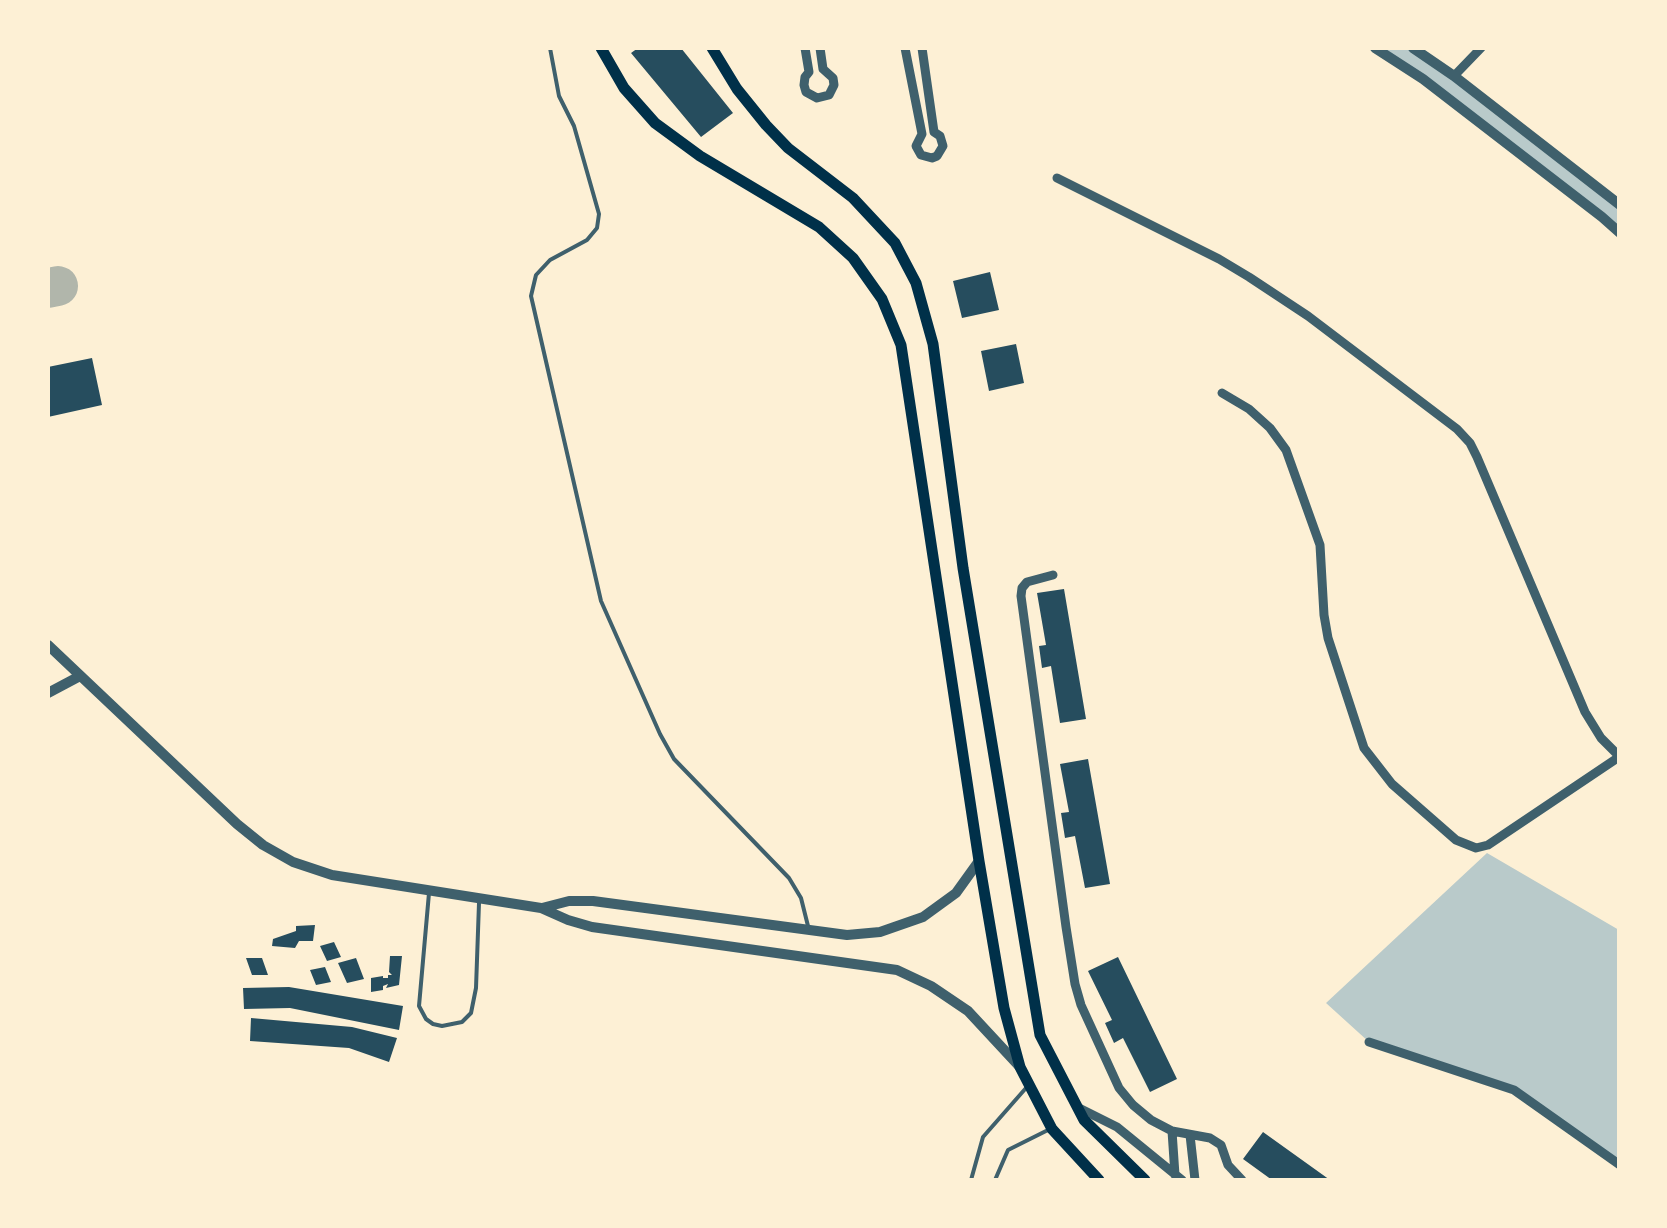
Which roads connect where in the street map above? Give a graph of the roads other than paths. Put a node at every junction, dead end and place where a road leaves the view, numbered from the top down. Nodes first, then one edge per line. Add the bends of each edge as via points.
1 (550, 48) edge
2 (601, 48) edge
3 (712, 48) edge
4 (805, 48) edge
5 (820, 48) edge
6 (904, 48) edge
7 (922, 48) edge
8 (1375, 48) edge
9 (1413, 48) edge
10 (1481, 48) edge
11 (925, 70) junction
12 (910, 73) junction
13 (1454, 76) junction
14 (1057, 178) dead end
15 (1620, 205) edge
16 (1620, 233) edge
17 (1222, 393) dead end
18 (1053, 575) dead end
19 (48, 645) edge
20 (80, 676) junction
21 (48, 693) edge
22 (1619, 757) edge
23 (980, 862) junction
24 (429, 890) junction
25 (479, 898) junction
26 (542, 908) junction
27 (809, 930) junction
28 (1369, 1042) dead end
29 (1020, 1066) junction
30 (1029, 1085) junction
31 (1078, 1107) junction
32 (1052, 1129) junction
33 (1172, 1131) junction
34 (1190, 1135) junction
35 (1620, 1165) edge
36 (1178, 1178) edge
37 (971, 1180) edge
38 (995, 1180) edge
39 (1098, 1180) edge
40 (1144, 1180) edge
41 (1195, 1180) edge
42 (1242, 1180) edge

1 - 27 lane via 558,96 574,126 599,214 587,240 536,275 530,296 601,601 674,759 789,878
2 - 23 main road via 655,123 819,227 853,258 882,299 901,345
3 - 31 main road via 788,148 854,198 894,243 924,304 1040,1035
4 - 5 street via 804,86 817,98 834,85
6 - 12 street
7 - 11 street
8 - 16 street
9 - 13 street
10 - 13 street
11 - 12 street
11 - 12 street via 934,132 943,146 932,158 917,150 922,134
13 - 15 street
14 - 22 street via 1279,296 1457,429 1477,457 1585,712
17 - 22 street via 1250,410 1286,450 1320,545 1328,638 1364,748 1392,784 1456,840 1476,848
18 - 33 street via 1027,582 1021,596 1075,984 1120,1088
19 - 20 street
20 - 21 street
20 - 24 street via 262,845 332,874
23 - 27 street via 956,893 923,918 847,936
23 - 29 main road
24 - 25 street
24 - 25 lane via 419,1006 426,1019 442,1026 471,1013
25 - 26 street
26 - 27 street via 593,901
26 - 29 street via 592,926 896,970 968,1011
28 - 35 street via 1514,1090
29 - 30 main road
30 - 32 main road
30 - 37 lane via 983,1136
31 - 36 street via 1117,1127
31 - 40 main road
32 - 38 lane via 1008,1150
32 - 39 main road
33 - 34 street
33 - 36 street
34 - 41 street
34 - 42 street via 1221,1145

